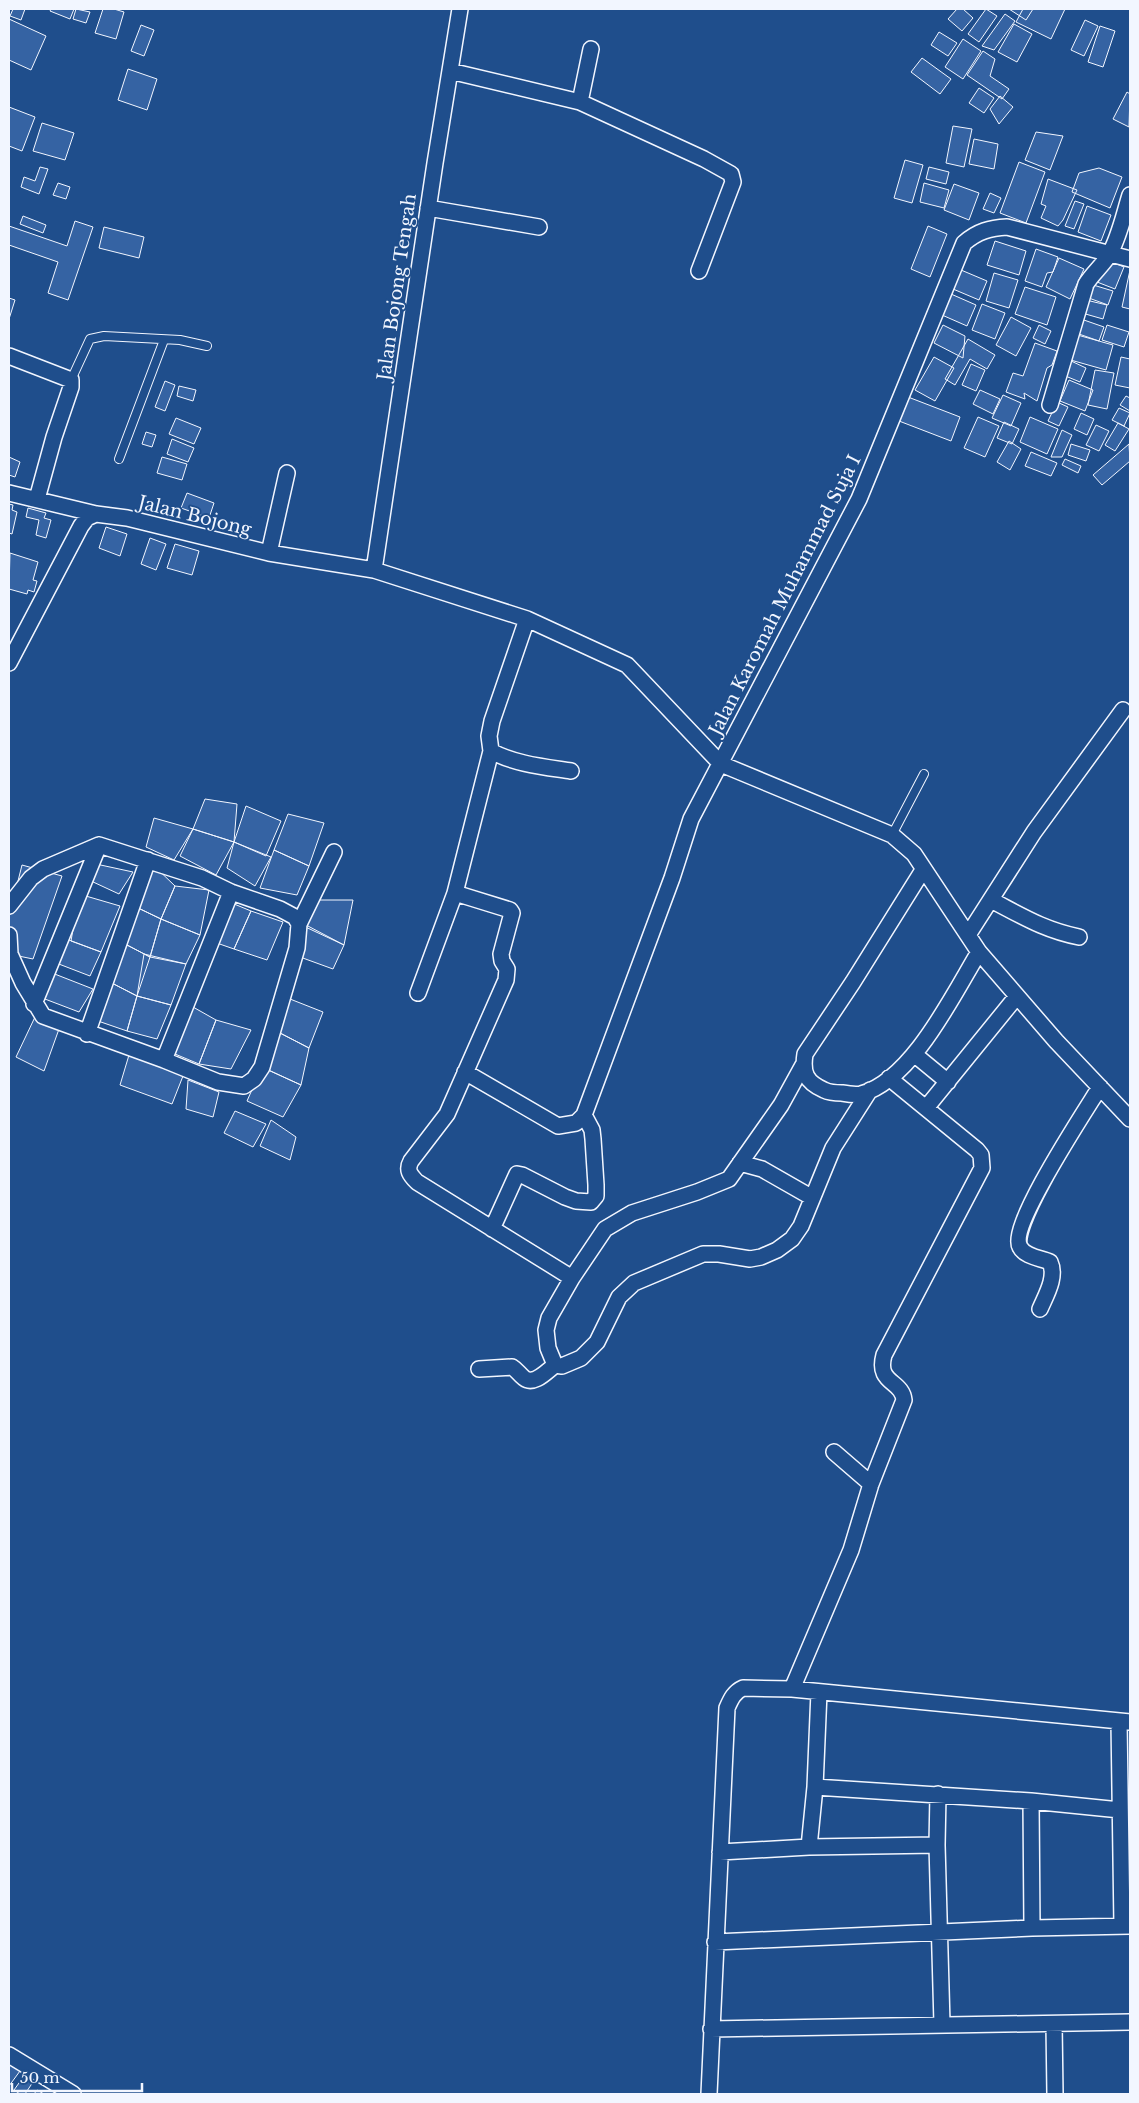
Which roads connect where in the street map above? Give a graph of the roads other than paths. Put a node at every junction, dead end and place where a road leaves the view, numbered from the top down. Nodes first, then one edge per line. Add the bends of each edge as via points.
1 (460, 9) edge
2 (591, 49) dead end
3 (450, 71) junction
4 (580, 102) junction
5 (1130, 195) edge
6 (428, 208) junction
7 (539, 227) dead end
8 (1110, 254) junction
9 (1130, 259) edge
10 (699, 271) dead end
11 (164, 340) junction
12 (207, 346) dead end
13 (9, 356) edge
14 (71, 380) junction
15 (1050, 405) dead end
16 (119, 459) dead end
17 (287, 472) dead end
18 (9, 493) edge
19 (36, 499) junction
20 (96, 514) junction
21 (269, 553) junction
22 (374, 570) junction
23 (527, 619) junction
24 (9, 663) edge
25 (1123, 710) dead end
26 (491, 751) junction
27 (721, 764) junction
28 (571, 771) dead end
29 (924, 774) dead end
30 (892, 835) junction
31 (99, 845) junction
32 (334, 852) dead end
33 (148, 860) junction
34 (923, 870) junction
35 (231, 892) junction
36 (455, 893) junction
37 (991, 900) junction
38 (9, 906) edge
39 (299, 924) junction
40 (9, 935) edge
41 (968, 935) junction
42 (1079, 937) dead end
43 (979, 952) junction
44 (418, 993) dead end
45 (1017, 996) junction
46 (34, 1004) junction
47 (87, 1034) junction
48 (914, 1054) junction
49 (164, 1060) junction
50 (803, 1065) junction
51 (465, 1072) junction
52 (889, 1078) junction
53 (948, 1082) junction
54 (1100, 1087) junction
55 (870, 1090) junction
56 (926, 1108) junction
57 (584, 1116) junction
58 (1130, 1119) edge
59 (740, 1163) junction
60 (811, 1197) junction
61 (492, 1229) junction
62 (572, 1278) junction
63 (1040, 1309) dead end
64 (555, 1365) junction
65 (478, 1369) dead end
66 (834, 1452) dead end
67 (871, 1484) junction
68 (792, 1689) junction
69 (819, 1692) junction
70 (1124, 1722) edge
71 (814, 1787) junction
72 (938, 1794) junction
73 (1031, 1801) junction
74 (1120, 1810) junction
75 (937, 1845) junction
76 (809, 1847) junction
77 (720, 1852) junction
78 (1126, 1926) edge
79 (1032, 1928) junction
80 (939, 1932) junction
81 (715, 1942) junction
82 (1130, 2022) edge
83 (942, 2024) junction
84 (1054, 2024) junction
85 (711, 2029) junction
86 (9, 2055) edge
87 (73, 2094) edge
88 (709, 2094) edge
89 (1055, 2094) edge

1 - 3 street, Jalan Bojong Tengah
2 - 4 street
3 - 4 street
3 - 6 street, Jalan Bojong Tengah
4 - 10 street via 704,159 732,176 734,182
5 - 8 street
6 - 7 street
6 - 22 street, Jalan Bojong Tengah
8 - 9 street, Jalan Karomah Muhammad Suja I
8 - 15 street via 1086,284
8 - 27 street, Jalan Karomah Muhammad Suja I via 1008,227 989,228 964,243 858,499
11 - 12 lane
11 - 14 lane via 104,336 90,339
11 - 16 lane
13 - 14 street
14 - 19 street
17 - 21 street
18 - 19 street, Jalan Bojong
19 - 20 street, Jalan Bojong
20 - 21 street, Jalan Bojong via 127,518
20 - 24 street via 81,526
21 - 22 street, Jalan Bojong
22 - 23 street, Jalan Bojong
23 - 26 street via 492,721
23 - 27 street, Jalan Bojong via 627,665
25 - 37 street via 1034,832
26 - 28 street via 542,767
26 - 36 street
27 - 30 street
27 - 57 street, Jalan Karomah Muhammad Suja I via 691,819
29 - 30 lane
30 - 34 street via 914,854
31 - 33 street
31 - 38 street via 43,869 31,878
31 - 46 street
32 - 39 street
33 - 35 street via 202,878
33 - 47 street
34 - 41 street
34 - 50 street via 805,1054
35 - 39 street via 280,909 295,917
35 - 49 street
36 - 44 street
36 - 51 street via 510,910 512,916 501,954 507,969 506,980
37 - 41 street
37 - 42 street via 1042,927
39 - 49 street via 297,948 262,1068 254,1079 244,1086 218,1082
40 - 46 street via 10,954
41 - 43 street
43 - 45 street
43 - 48 street via 928,1037
45 - 53 street
45 - 54 street
46 - 47 street via 43,1016
47 - 49 street
48 - 52 street
48 - 53 street
50 - 55 street via 805,1076 830,1093 860,1094
50 - 59 street via 781,1105
51 - 57 street via 558,1126 576,1123
51 - 61 street via 446,1114 408,1167 410,1176 417,1182
52 - 55 street
52 - 56 street
53 - 56 street
54 - 58 street
54 - 63 street via 1032,1200 1020,1231 1020,1247 1028,1255 1052,1265 1050,1286
55 - 60 street via 833,1148
56 - 67 street via 977,1150 981,1155 982,1168 884,1355 882,1369 887,1379 900,1390 904,1400
57 - 61 street via 593,1139 596,1196 592,1202 565,1197 516,1174
59 - 60 street via 762,1169
59 - 62 street via 729,1179 720,1184 632,1213 605,1229
60 - 64 street via 801,1226 792,1239 777,1250 750,1258 703,1254 634,1283 619,1297 597,1342 581,1358 562,1366
61 - 62 street
62 - 64 street via 549,1318 546,1330 550,1357
64 - 65 street via 538,1379 530,1380 512,1367
66 - 67 street
67 - 68 street via 851,1550
68 - 69 street
68 - 77 street via 744,1688 733,1695 727,1708
69 - 70 street
69 - 71 street
70 - 74 street
71 - 72 street
71 - 76 street
72 - 73 street
72 - 75 street
73 - 74 street
73 - 79 street
74 - 78 street
75 - 76 street
75 - 80 street
76 - 77 street
77 - 81 street
78 - 79 street
79 - 80 street
80 - 81 street
80 - 83 street
81 - 85 street
82 - 84 street
83 - 84 street
83 - 85 street
84 - 89 street
85 - 88 street
86 - 87 street

